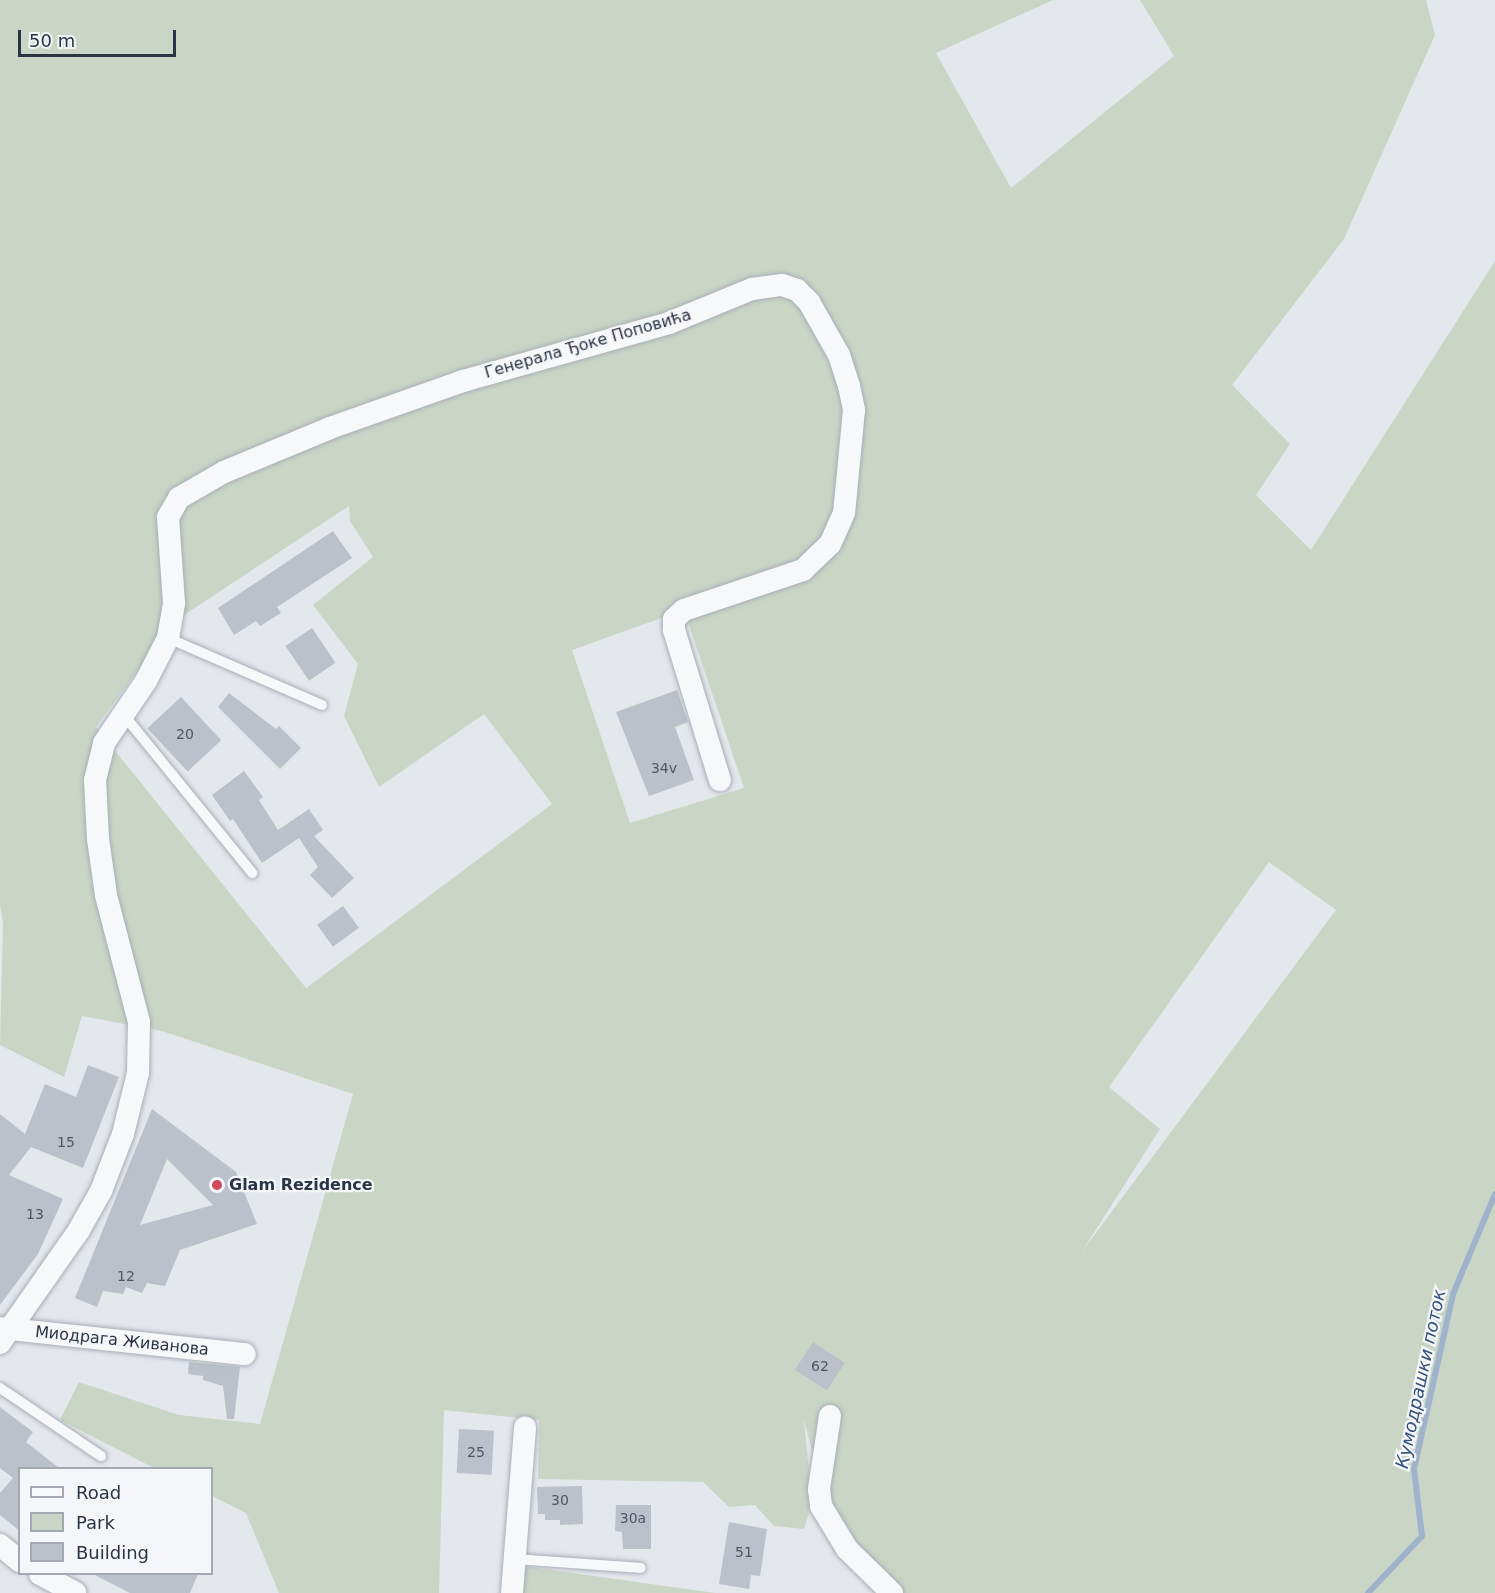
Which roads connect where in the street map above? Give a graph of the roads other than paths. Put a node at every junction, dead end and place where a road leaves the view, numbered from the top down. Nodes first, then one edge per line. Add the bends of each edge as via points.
1 (168, 638) junction
2 (322, 705) dead end
3 (123, 714) junction
4 (720, 780) dead end
5 (252, 873) dead end
6 (3, 1333) edge
7 (245, 1354) dead end
8 (0, 1388) edge
9 (830, 1416) dead end
10 (525, 1428) dead end
11 (101, 1456) dead end
12 (0, 1545) edge
13 (18, 1559) edge
14 (516, 1559) junction
15 (641, 1568) dead end
16 (42, 1575) edge
17 (75, 1593) edge
18 (512, 1593) edge
19 (892, 1593) edge

1 - 2 lane
1 - 3 street, Генерала Ђоке Поповића
1 - 4 street, Генерала Ђоке Поповића via 174,603 168,517 172,504 188,491 224,472 400,402 669,323 752,289 782,285 797,290 809,302 839,355 849,386 854,410 844,513 830,544 803,570 684,610 674,619 674,630
3 - 5 lane
3 - 6 street, Генерала Ђоке Поповића via 104,743 95,797 106,895 139,1022 138,1073 123,1134 101,1191 79,1230
6 - 7 street, Миодрага Живанова
8 - 11 lane
9 - 19 street via 819,1489 821,1506 847,1549
10 - 14 street
12 - 13 street
14 - 15 lane
14 - 18 street
16 - 17 street

